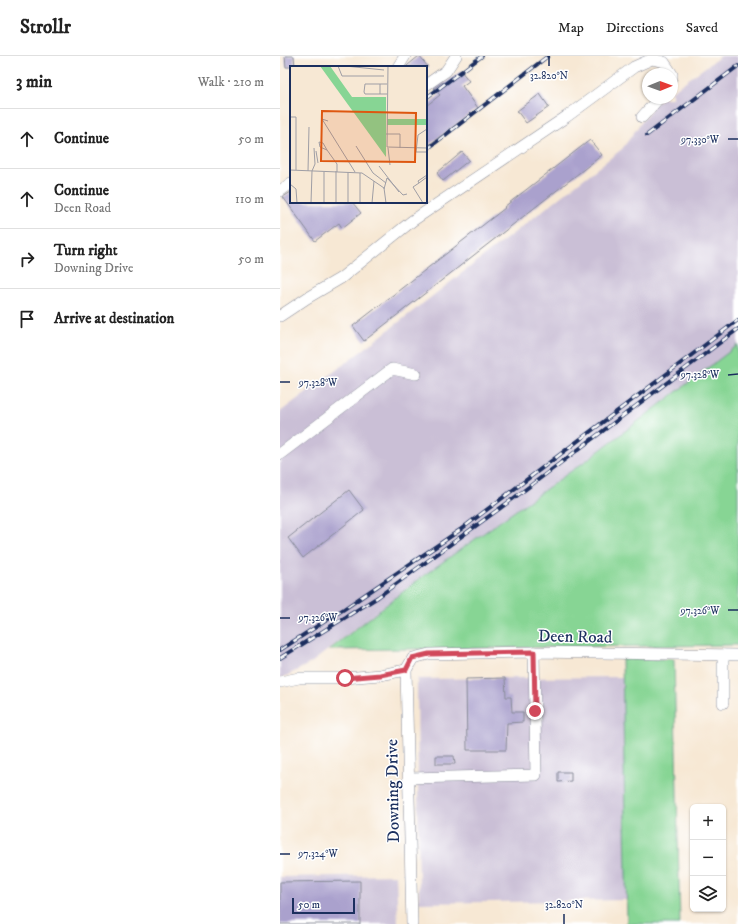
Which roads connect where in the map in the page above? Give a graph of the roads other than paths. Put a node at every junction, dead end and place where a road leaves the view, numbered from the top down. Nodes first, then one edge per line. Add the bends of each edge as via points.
1 (405, 56) edge
2 (456, 56) edge
3 (399, 66) edge
4 (668, 68) edge
5 (427, 84) edge
6 (654, 104) edge
7 (642, 117) dead end
8 (290, 184) edge
9 (280, 191) edge
10 (280, 316) edge
11 (416, 374) dead end
12 (280, 454) edge
13 (534, 652) junction
14 (723, 655) junction
15 (738, 655) edge
16 (412, 658) joint
17 (406, 670) junction
18 (280, 682) edge
19 (724, 703) dead end
20 (409, 778) junction
21 (412, 924) edge

1 - 3 street
2 - 5 street via 446,71
4 - 10 street via 664,62 652,59 634,67 566,117 412,221 341,278
6 - 7 street
8 - 9 street
11 - 12 street via 392,369
13 - 14 street, Deen Road
13 - 16 street, Deen Road via 429,654
13 - 20 street via 536,775
14 - 15 street, Deen Road
14 - 19 street
16 - 17 street, Downing Drive
17 - 18 street via 380,675 299,678
17 - 20 street, Downing Drive
20 - 21 street, Downing Drive

